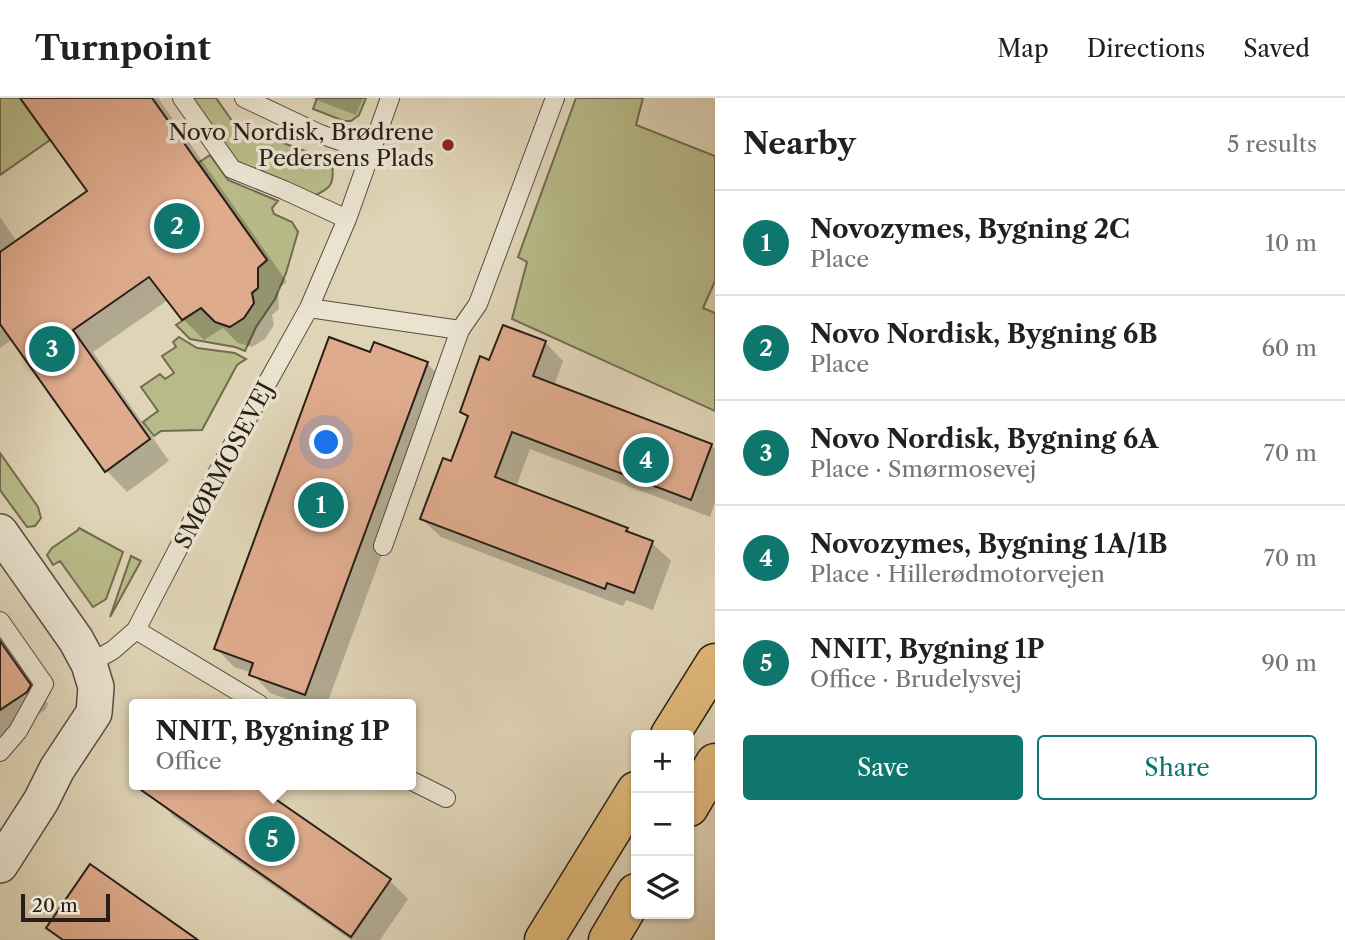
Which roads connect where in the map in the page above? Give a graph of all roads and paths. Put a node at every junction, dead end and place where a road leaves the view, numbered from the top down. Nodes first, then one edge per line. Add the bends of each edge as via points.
1 (182, 98) edge
2 (244, 98) edge
3 (390, 98) edge
4 (555, 98) edge
5 (371, 152) junction
6 (347, 219) junction
7 (309, 308) junction
8 (460, 330) junction
9 (0, 532) edge
10 (383, 545) dead end
11 (0, 621) edge
12 (136, 630) junction
13 (715, 663) edge
14 (89, 664) junction
15 (251, 699) edge
16 (673, 730) edge
17 (0, 752) edge
18 (715, 764) edge
19 (416, 783) edge
20 (634, 793) edge
21 (446, 798) dead end
22 (694, 799) edge
23 (0, 865) edge
24 (631, 901) edge
25 (544, 940) edge
26 (608, 940) edge

1 - 6 lane via 232,169
2 - 5 lane
3 - 5 lane, SMØRMOSEVEJ
4 - 8 lane via 478,304
5 - 6 lane, SMØRMOSEVEJ
6 - 7 lane, SMØRMOSEVEJ
7 - 8 lane
7 - 12 lane, SMØRMOSEVEJ
8 - 10 lane
9 - 14 street
11 - 17 lane via 44,684 18,731
12 - 14 lane, SMØRMOSEVEJ
12 - 15 lane
13 - 16 highway
14 - 23 street via 96,687 94,713
18 - 22 highway
19 - 21 lane
20 - 25 highway
24 - 26 highway

